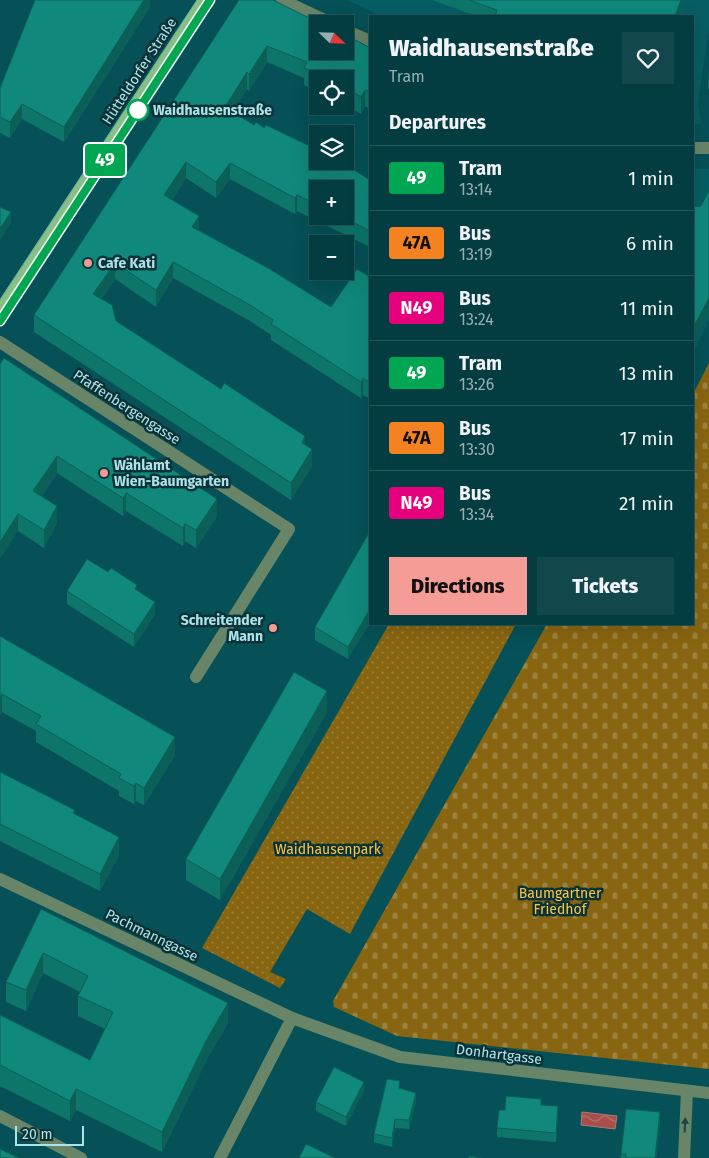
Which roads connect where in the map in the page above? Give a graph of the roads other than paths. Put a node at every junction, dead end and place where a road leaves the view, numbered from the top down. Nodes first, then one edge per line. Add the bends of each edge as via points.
1 (204, 0) edge
2 (282, 0) edge
3 (314, 15) edge
4 (354, 34) edge
5 (369, 41) edge
6 (694, 148) edge
7 (709, 148) edge
8 (0, 310) edge
9 (0, 342) edge
10 (196, 677) dead end
11 (0, 879) edge
12 (292, 1018) junction
13 (687, 1091) junction
14 (709, 1093) edge
15 (0, 1116) edge
16 (81, 1158) edge
17 (220, 1158) edge
18 (684, 1158) edge

1 - 8 main road, Hütteldorfer Straße
2 - 3 street
4 - 5 street
6 - 7 street
9 - 10 street, Pfaffenbergengasse via 289,530
11 - 12 street, Pachmanngasse
12 - 13 street, Donhartgasse via 400,1057
12 - 17 street
13 - 14 street, Donhartgasse
18 -> 13 street
15 - 16 street

